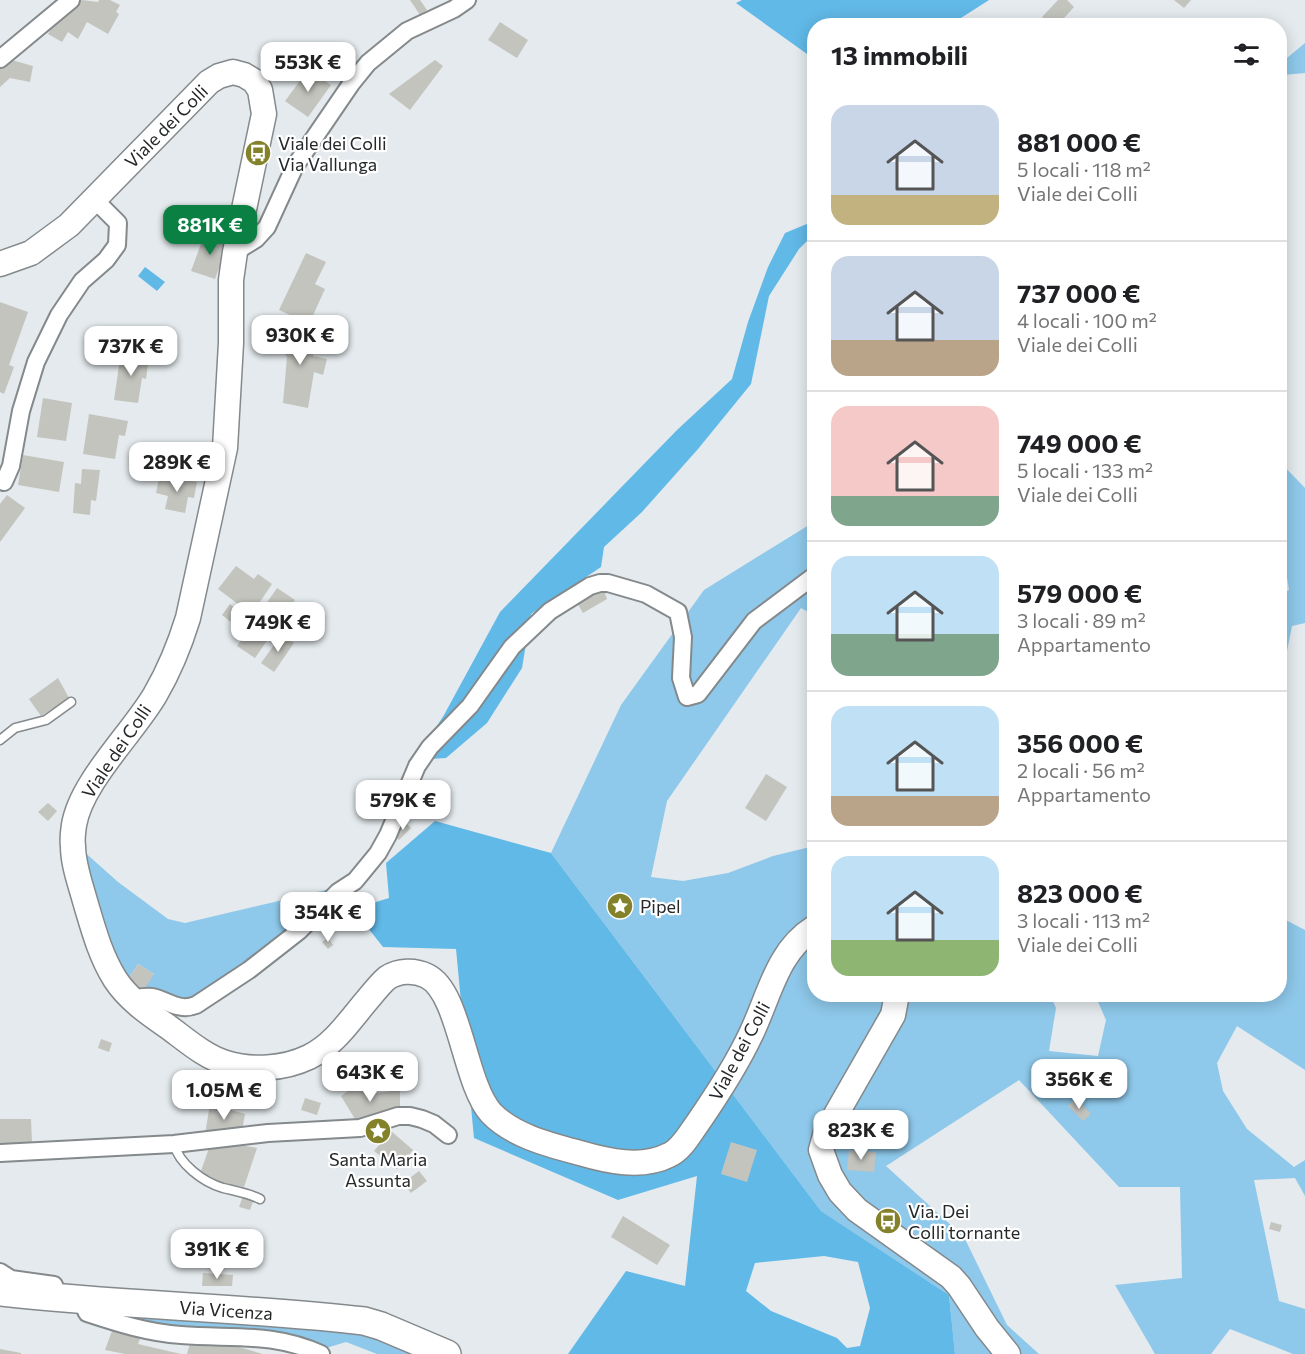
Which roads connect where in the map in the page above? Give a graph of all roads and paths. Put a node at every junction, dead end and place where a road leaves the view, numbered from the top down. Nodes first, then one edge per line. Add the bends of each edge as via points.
1 (71, 0) edge
2 (467, 0) edge
3 (0, 59) edge
4 (94, 199) junction
5 (235, 252) junction
6 (0, 264) edge
7 (4, 482) dead end
8 (807, 581) edge
9 (71, 702) dead end
10 (0, 740) edge
11 (807, 932) edge
12 (131, 999) junction
13 (896, 1002) edge
14 (448, 1135) dead end
15 (174, 1144) junction
16 (0, 1153) edge
17 (260, 1199) dead end
18 (0, 1272) edge
19 (0, 1292) edge
20 (69, 1299) junction
21 (321, 1354) edge
22 (447, 1354) edge
23 (1008, 1354) edge

1 - 3 street
2 - 5 street via 407,31 368,63 295,166 267,227
4 - 5 main road, Viale dei Colli via 209,82 233,72 244,75 260,90 264,114
4 - 6 main road, Viale dei Colli via 69,225 31,253
4 - 7 street via 118,223 117,245 76,289 36,362
5 - 12 main road, Viale dei Colli via 225,448 188,618 154,696 82,797 75,822 72,846 78,878 99,948
8 - 12 street via 753,621 698,694 687,697 681,678 683,638 678,612 646,594 608,583 590,586 550,610 512,647 470,706 430,747 417,766 383,844 355,881 249,970 196,1005 177,1007 150,996
9 - 10 lane via 46,720 15,728
11 - 12 main road, Viale dei Colli via 787,953 722,1089 681,1145 672,1155 635,1162 609,1161 548,1145 505,1125 491,1113 480,1098 441,986 417,972 388,977 320,1051 284,1065 257,1068 225,1063 200,1050
13 - 23 main road via 893,1016 825,1132 821,1150 840,1192 857,1210 951,1277
14 - 15 street via 422,1119 398,1116 360,1128
15 - 16 street
15 - 17 lane via 177,1156 200,1175 220,1187
18 - 20 street via 11,1279 57,1285
19 - 20 main road, Via Vicenza
20 - 21 street via 87,1313 147,1330 263,1338 290,1342
20 - 22 main road, Via Vicenza via 364,1321

